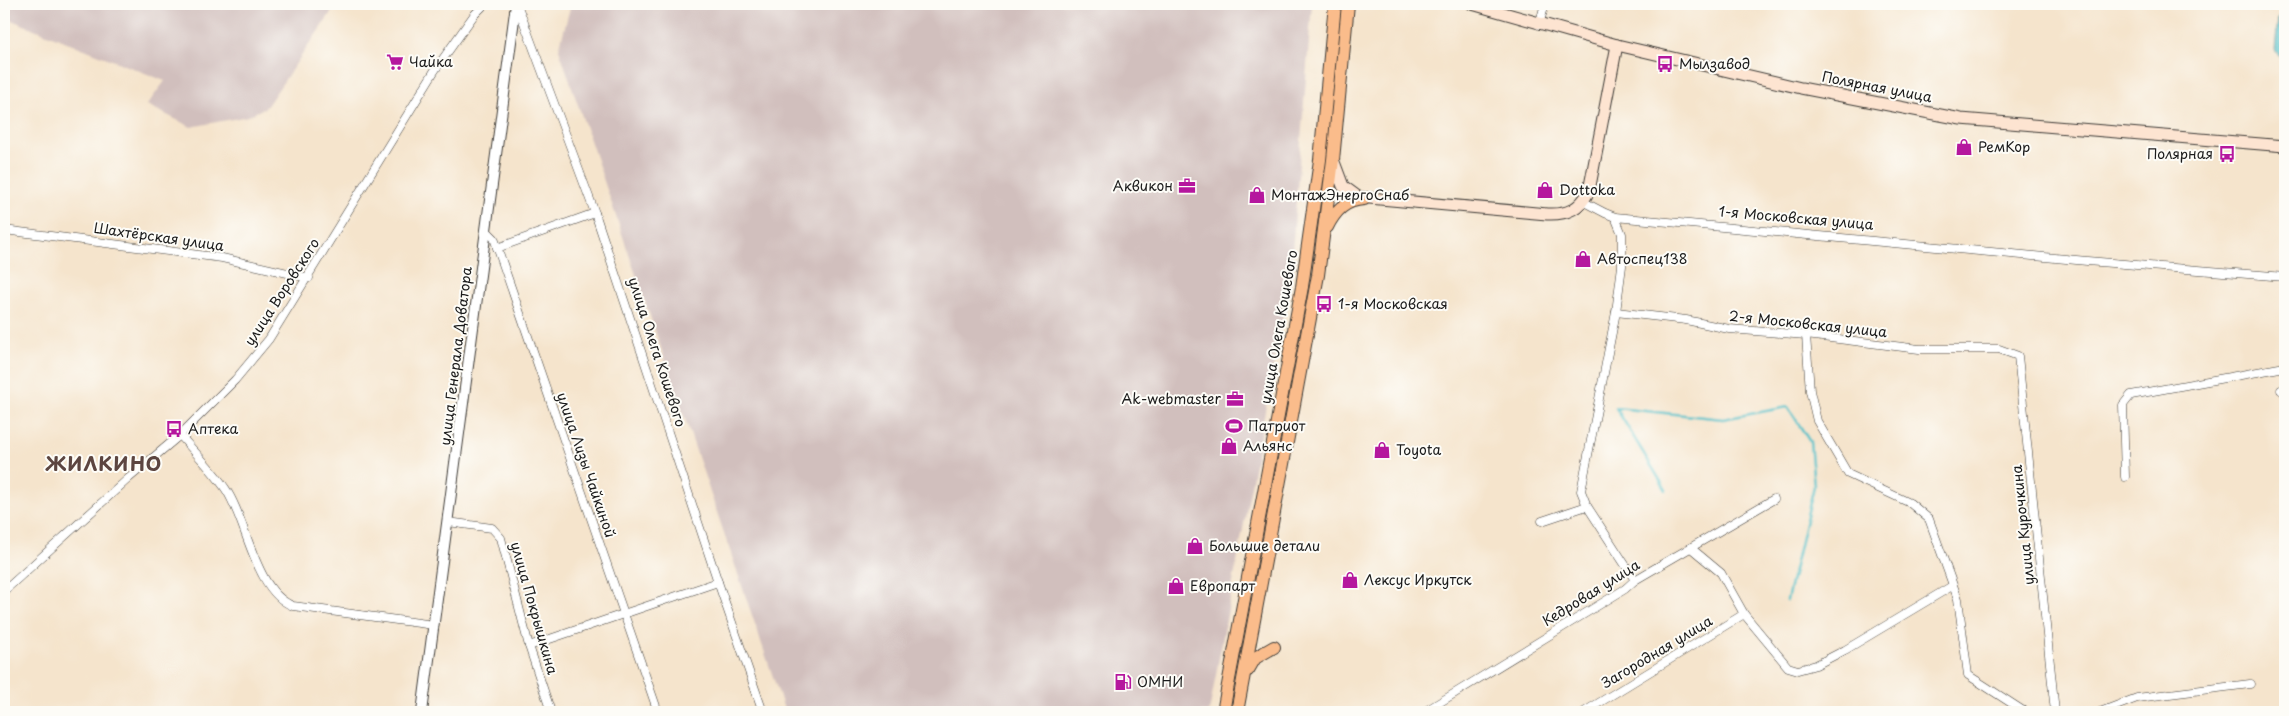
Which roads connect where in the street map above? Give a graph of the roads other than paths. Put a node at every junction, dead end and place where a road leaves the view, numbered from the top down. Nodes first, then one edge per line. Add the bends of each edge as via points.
1 (484, 4) edge
2 (517, 4) edge
3 (1335, 4) edge
4 (1348, 4) edge
5 (1474, 4) edge
6 (1545, 4) edge
7 (1539, 25) junction
8 (1617, 46) junction
9 (2285, 146) edge
10 (1333, 160) junction
11 (1364, 199) junction
12 (1584, 202) junction
13 (595, 213) junction
14 (1616, 217) junction
15 (4, 230) edge
16 (486, 230) junction
17 (1323, 234) junction
18 (497, 248) junction
19 (2285, 277) edge
20 (309, 278) junction
21 (1616, 312) junction
22 (1806, 335) junction
23 (1999, 349) joint
24 (2285, 367) edge
25 (180, 435) junction
26 (2125, 477) dead end
27 (1774, 499) dead end
28 (1587, 506) junction
29 (1542, 521) dead end
30 (448, 522) junction
31 (1691, 548) junction
32 (1635, 580) junction
33 (718, 582) junction
34 (1952, 586) junction
35 (4, 592) edge
36 (624, 614) junction
37 (1744, 614) junction
38 (434, 625) junction
39 (529, 646) junction
40 (1274, 647) dead end
41 (2250, 684) dead end
42 (1242, 686) junction
43 (422, 712) edge
44 (551, 712) edge
45 (658, 712) edge
46 (763, 712) edge
47 (1224, 712) edge
48 (1237, 712) edge
49 (1424, 712) edge
50 (1584, 712) edge
51 (2025, 712) edge
52 (2055, 712) edge
53 (2100, 712) edge

1 - 20 street, улица Воровского via 435,70
2 - 13 street, улица Олега Кошевого
2 - 16 street, улица Генерала Доватора
3 - 47 main road, улица Олега Кошевого via 1320,160 1302,287
4 - 10 main road, улица Олега Кошевого
5 - 7 main road, Полярная улица
6 - 7 street
7 - 8 main road, Полярная улица
8 - 9 main road, Полярная улица via 1961,120
8 - 12 main road via 1592,180
10 - 11 main road via 1342,186 1352,195
10 - 17 main road, улица Олега Кошевого
11 - 12 main road via 1555,214 1567,213
11 - 17 main road via 1350,201 1340,208
12 - 14 street, 1-я Московская улица
13 - 18 street
13 - 33 street, улица Олега Кошевого
14 - 19 street, 1-я Московская улица
14 - 21 street via 1622,234 1622,258
15 - 20 street, Шахтёрская улица via 222,258
16 - 18 street, улица Лизы Чайкиной via 494,238
16 - 30 street, улица Генерала Доватора
17 - 42 main road, улица Олега Кошевого
18 - 36 street, улица Лизы Чайкиной
20 - 25 street, улица Воровского via 264,346
21 - 22 street, 2-я Московская улица via 1686,320 1728,329
21 - 28 street via 1581,491
22 - 23 street, 2-я Московская улица via 1918,349
22 - 34 street via 1810,391 1817,421 1848,474 1910,503 1929,518
23 - 52 street, улица Курочкина via 2018,356
24 - 26 street via 2131,396 2123,405
25 - 35 street, улица Воровского
25 - 38 street via 226,489 263,573 284,602 293,606
27 - 31 street, Кедровая улица
28 - 29 street
28 - 32 street
30 - 38 street, улица Генерала Доватора
30 - 39 street, улица Покрышкина via 492,528 498,533
31 - 32 street, Кедровая улица
31 - 37 street via 1721,573
32 - 49 street, Кедровая улица
33 - 36 street
33 - 46 street, улица Олега Кошевого
34 - 37 street via 1845,650 1798,670 1788,667
34 - 51 street via 1958,599 1968,675
36 - 39 street
36 - 45 street, улица Лизы Чайкиной
37 - 50 street, Загородная улица
38 - 43 street, улица Генерала Доватора
39 - 44 street, улица Покрышкина
40 - 42 main road via 1255,658
41 - 53 street via 2137,698
42 - 48 main road, улица Олега Кошевого

